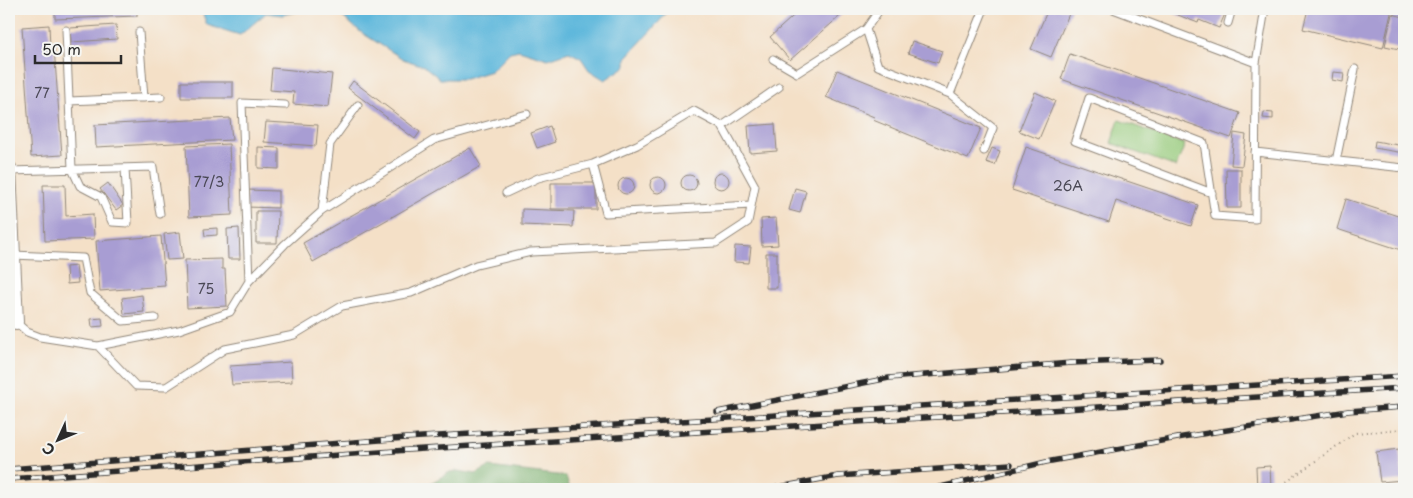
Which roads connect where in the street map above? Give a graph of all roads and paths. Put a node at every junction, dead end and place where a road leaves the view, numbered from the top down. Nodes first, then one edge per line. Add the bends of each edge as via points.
1 (880, 9) edge
2 (984, 9) edge
3 (1113, 9) edge
4 (1232, 9) edge
5 (1265, 9) edge
6 (1228, 23) dead end
7 (866, 29) junction
8 (66, 30) dead end
9 (139, 32) dead end
10 (773, 59) dead end
11 (1256, 63) junction
12 (1355, 69) dead end
13 (779, 87) dead end
14 (950, 94) junction
15 (161, 97) dead end
16 (144, 98) junction
17 (69, 101) junction
18 (285, 104) dead end
19 (358, 105) dead end
20 (527, 114) dead end
21 (722, 126) junction
22 (984, 151) dead end
23 (1255, 152) junction
24 (1336, 161) junction
25 (593, 164) junction
26 (125, 168) junction
27 (1404, 168) edge
28 (72, 169) junction
29 (9, 170) edge
30 (506, 193) dead end
31 (1212, 193) junction
32 (751, 205) junction
33 (322, 211) junction
34 (160, 214) dead end
35 (13, 255) junction
36 (249, 281) junction
37 (155, 318) dead end
38 (13, 325) edge
39 (98, 346) junction
40 (1404, 429) edge
41 (1280, 489) edge

1 - 7 lane
2 - 14 lane
3 - 11 lane
4 - 6 lane
5 - 11 lane
7 - 10 lane via 797,73
7 - 14 lane via 878,66
8 - 17 lane
9 - 16 lane
11 - 23 lane
12 - 24 lane
13 - 21 lane
14 - 22 lane via 993,128
15 - 16 lane
16 - 17 lane
17 - 28 lane
18 - 36 lane via 242,104
19 - 33 lane via 330,144
20 - 33 lane via 434,140
21 - 25 lane via 694,111 637,145
21 - 32 lane via 755,186
23 - 24 lane
23 - 31 lane via 1255,219 1215,216
24 - 27 lane
25 - 30 lane via 538,178
25 - 32 lane via 606,213
26 - 28 lane
26 - 28 lane via 128,223 112,222 101,198 80,186
26 - 34 lane via 153,167
28 - 29 lane
29 - 35 street
31 - 31 lane via 1204,143 1088,98 1075,141
32 - 39 lane via 748,222 716,243 531,252 476,265 411,293 342,306 294,335 225,349 166,387 136,386
33 - 36 lane
35 - 37 lane via 83,258 90,293 123,321
35 - 38 street
36 - 39 lane via 230,312 180,330
38 - 39 lane via 40,337
40 - 41 path via 1355,434

